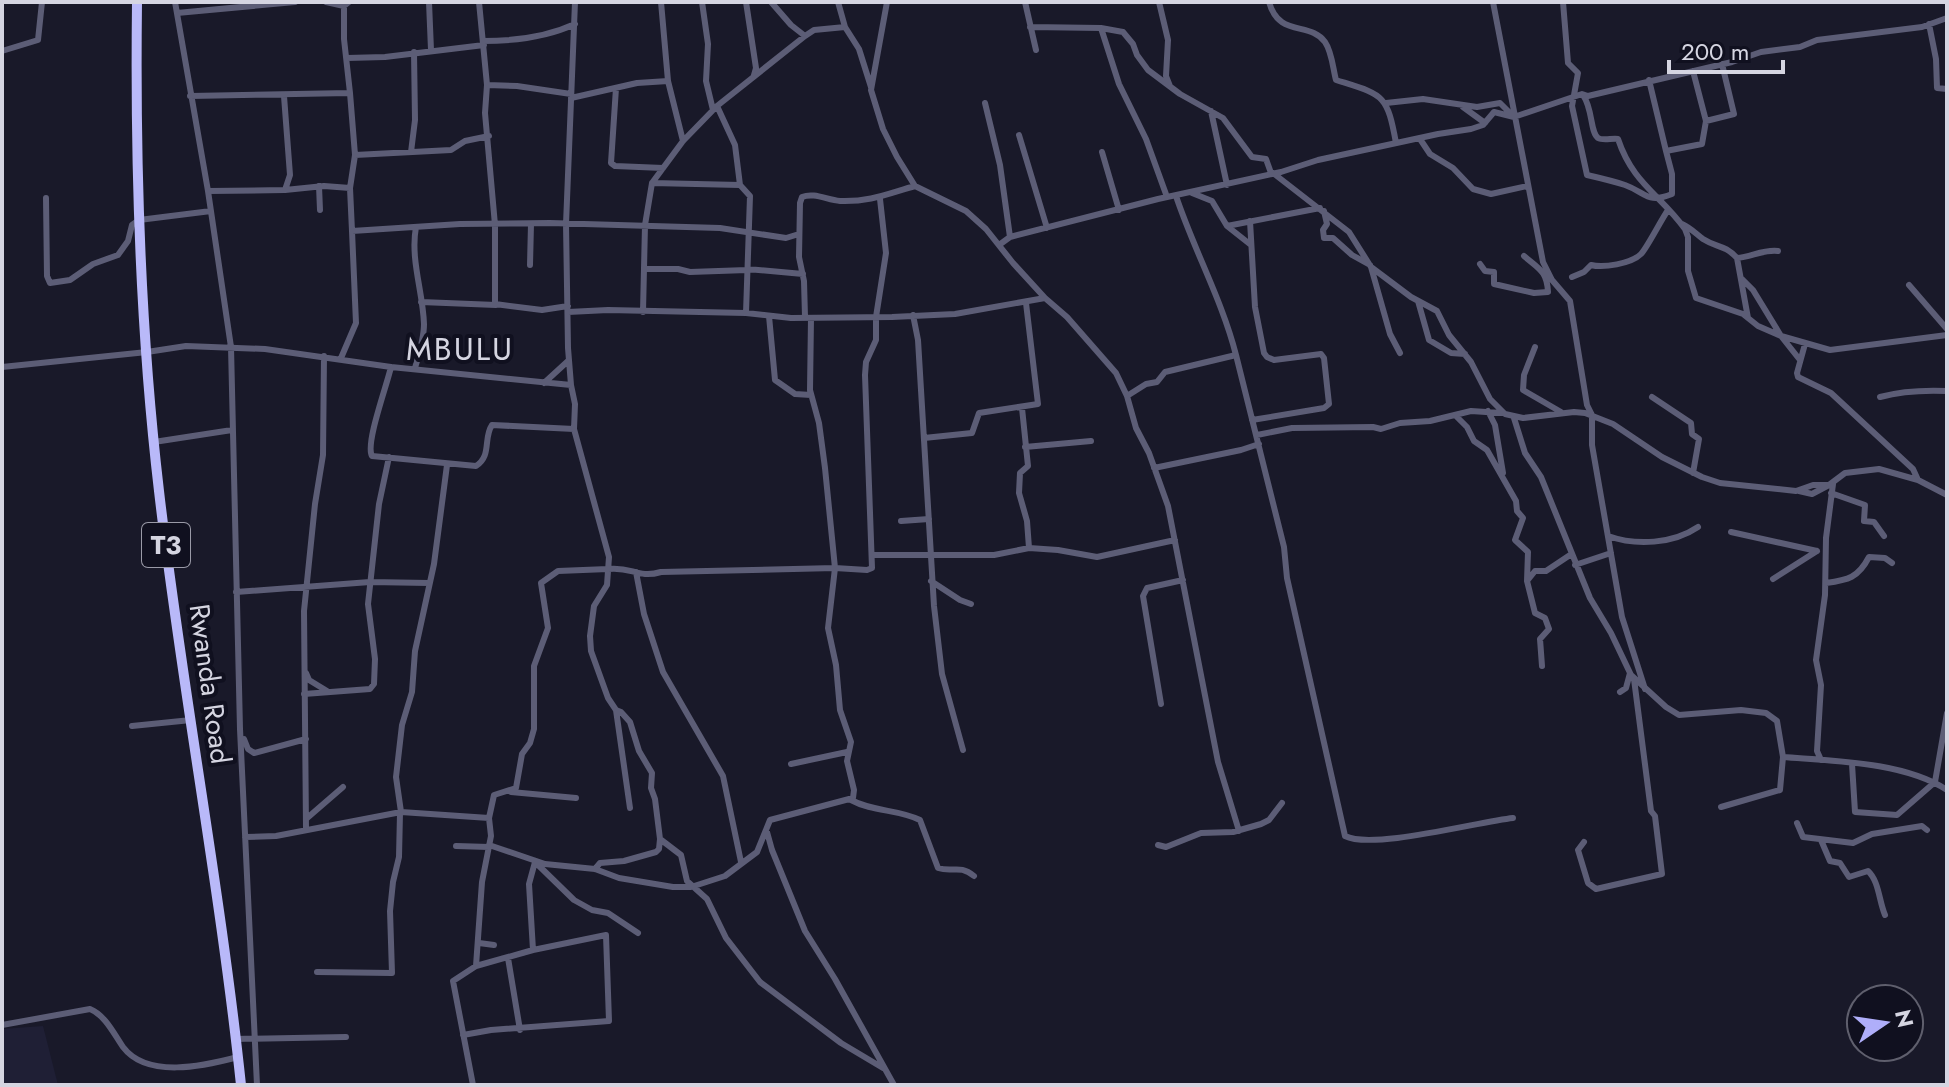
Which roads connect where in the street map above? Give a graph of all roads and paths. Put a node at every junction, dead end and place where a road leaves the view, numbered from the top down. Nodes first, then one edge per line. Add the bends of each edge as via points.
1 (42, 2) edge
2 (137, 2) edge
3 (175, 2) edge
4 (295, 2) edge
5 (326, 2) edge
6 (429, 2) edge
7 (479, 2) edge
8 (575, 2) edge
9 (661, 2) edge
10 (702, 2) edge
11 (746, 2) edge
12 (771, 2) edge
13 (838, 2) edge
14 (887, 2) edge
15 (1025, 2) edge
16 (1159, 2) edge
17 (1269, 2) edge
18 (1493, 2) edge
19 (1563, 2) edge
20 (264, 3) edge
21 (346, 4) edge
22 (177, 13) junction
23 (1947, 18) edge
24 (575, 24) junction
25 (1929, 24) junction
26 (845, 27) junction
27 (1030, 27) junction
28 (1101, 28) junction
29 (805, 36) junction
30 (484, 43) junction
31 (431, 50) junction
32 (1036, 50) dead end
33 (2, 51) edge
34 (414, 52) junction
35 (347, 58) junction
36 (1722, 64) junction
37 (1693, 71) junction
38 (754, 75) junction
39 (1649, 80) junction
40 (668, 81) junction
41 (487, 85) junction
42 (1170, 86) junction
43 (616, 88) junction
44 (1947, 89) edge
45 (871, 90) junction
46 (350, 93) junction
47 (1578, 95) junction
48 (190, 96) junction
49 (284, 96) junction
50 (571, 96) junction
51 (985, 103) dead end
52 (1386, 103) junction
53 (1460, 105) junction
54 (715, 108) junction
55 (1211, 111) junction
56 (1514, 117) junction
57 (1706, 121) junction
58 (1485, 123) junction
59 (1019, 135) dead end
60 (489, 136) junction
61 (1420, 139) junction
62 (683, 141) junction
63 (1396, 143) junction
64 (1666, 151) junction
65 (411, 152) junction
66 (1102, 152) dead end
67 (355, 155) junction
68 (663, 168) junction
69 (1272, 173) junction
70 (652, 183) junction
71 (740, 185) junction
72 (1227, 185) junction
73 (319, 186) junction
74 (915, 186) junction
75 (1527, 186) junction
76 (350, 188) junction
77 (285, 190) junction
78 (208, 191) junction
79 (1192, 193) junction
80 (1176, 196) junction
81 (1167, 197) junction
82 (46, 198) dead end
83 (880, 199) junction
84 (1657, 200) junction
85 (1322, 209) junction
86 (320, 210) dead end
87 (1119, 210) junction
88 (1668, 210) junction
89 (211, 211) junction
90 (139, 220) junction
91 (1250, 221) junction
92 (1679, 222) junction
93 (531, 224) junction
94 (566, 224) junction
95 (495, 225) junction
96 (645, 225) junction
97 (1227, 226) junction
98 (416, 227) junction
99 (1047, 228) junction
100 (352, 231) junction
101 (749, 232) junction
102 (799, 234) junction
103 (1010, 237) junction
104 (999, 245) junction
105 (1251, 245) junction
106 (1778, 251) dead end
107 (1524, 256) dead end
108 (1737, 258) junction
109 (1480, 264) dead end
110 (530, 265) dead end
111 (1370, 266) junction
112 (645, 269) junction
113 (747, 269) junction
114 (803, 274) junction
115 (1572, 277) dead end
116 (1741, 278) junction
117 (1909, 285) dead end
118 (1045, 298) junction
119 (1418, 301) junction
120 (421, 302) junction
121 (1026, 303) junction
122 (496, 305) junction
123 (568, 309) junction
124 (643, 312) junction
125 (746, 313) junction
126 (913, 315) junction
127 (769, 316) junction
128 (808, 317) junction
129 (876, 317) junction
130 (1748, 319) junction
131 (1947, 332) edge
132 (1781, 336) junction
133 (1805, 344) junction
134 (231, 347) junction
135 (1535, 347) dead end
136 (147, 352) junction
137 (1400, 353) dead end
138 (1466, 354) junction
139 (1236, 355) junction
140 (324, 356) junction
141 (341, 358) junction
142 (1800, 360) junction
143 (568, 361) junction
144 (2, 367) edge
145 (391, 367) junction
146 (415, 368) junction
147 (544, 383) junction
148 (571, 385) junction
149 (1947, 391) edge
150 (811, 395) junction
151 (1127, 396) junction
152 (1652, 397) dead end
153 (1880, 397) dead end
154 (1022, 408) junction
155 (1488, 411) junction
156 (1563, 413) junction
157 (1505, 414) junction
158 (1455, 415) junction
159 (1592, 415) junction
160 (1514, 418) junction
161 (1252, 420) junction
162 (574, 429) junction
163 (232, 430) junction
164 (1257, 435) junction
165 (924, 438) junction
166 (1091, 441) dead end
167 (154, 442) junction
168 (1259, 444) junction
169 (1025, 447) junction
170 (389, 457) junction
171 (447, 465) junction
172 (1154, 468) junction
173 (1693, 473) junction
174 (1504, 480) junction
175 (1918, 480) junction
176 (1831, 487) junction
177 (1947, 495) edge
178 (929, 519) junction
179 (901, 521) dead end
180 (1698, 527) dead end
181 (1731, 532) dead end
182 (1608, 536) junction
183 (1884, 536) dead end
184 (1175, 540) junction
185 (1827, 545) junction
186 (1029, 548) junction
187 (1817, 551) junction
188 (1611, 553) junction
189 (930, 554) junction
190 (873, 555) junction
191 (1570, 555) junction
192 (1892, 563) dead end
193 (1575, 565) junction
194 (835, 568) junction
195 (608, 569) junction
196 (636, 572) junction
197 (1773, 579) dead end
198 (1183, 580) junction
199 (931, 581) junction
200 (1527, 581) junction
201 (370, 582) junction
202 (429, 583) junction
203 (1826, 583) junction
204 (307, 585) junction
205 (236, 592) junction
206 (971, 604) dead end
207 (304, 666) junction
208 (1542, 666) dead end
209 (1632, 676) junction
210 (1645, 689) junction
211 (330, 692) junction
212 (1620, 692) dead end
213 (304, 694) junction
214 (1161, 704) dead end
215 (616, 710) junction
216 (1947, 713) edge
217 (191, 720) junction
218 (132, 726) dead end
219 (240, 736) junction
220 (306, 739) junction
221 (963, 750) dead end
222 (847, 752) junction
223 (1783, 757) junction
224 (1821, 760) junction
225 (791, 764) dead end
226 (1852, 764) junction
227 (1935, 782) junction
228 (343, 787) dead end
229 (1947, 790) edge
230 (511, 792) junction
231 (576, 798) dead end
232 (851, 800) junction
233 (1282, 803) dead end
234 (1721, 807) dead end
235 (630, 808) dead end
236 (400, 812) junction
237 (489, 818) junction
238 (1513, 818) dead end
239 (306, 819) junction
240 (1797, 823) dead end
241 (306, 828) junction
242 (766, 829) junction
243 (1927, 830) dead end
244 (1239, 831) junction
245 (245, 837) junction
246 (660, 839) junction
247 (1821, 840) junction
248 (1584, 842) dead end
249 (1158, 845) dead end
250 (456, 846) dead end
251 (489, 846) junction
252 (535, 862) junction
253 (741, 862) junction
254 (595, 869) junction
255 (974, 876) dead end
256 (691, 887) junction
257 (1885, 915) dead end
258 (638, 933) dead end
259 (479, 943) junction
260 (494, 945) dead end
261 (533, 950) junction
262 (508, 958) junction
263 (476, 966) junction
264 (317, 972) dead end
265 (2, 1025) edge
266 (520, 1030) junction
267 (463, 1035) junction
268 (346, 1037) dead end
269 (253, 1038) junction
270 (235, 1039) junction
271 (238, 1057) junction
272 (883, 1068) junction
273 (241, 1085) edge
274 (257, 1085) edge
275 (473, 1085) edge
276 (894, 1085) edge

1 - 33 street via 38,40
2 - 90 highway, Rwanda Road / T3
3 - 22 street
4 - 20 street
5 - 21 street
6 - 31 street
7 - 30 street
8 - 24 street
9 - 40 street
10 - 54 street via 706,81
11 - 38 street
12 - 29 street
13 - 26 street
14 - 45 street
15 - 27 street
16 - 42 street
17 - 52 street via 1282,23 1322,39 1336,80
18 - 56 street
19 - 47 street via 1568,63 1578,73
20 - 22 street
21 - 35 street
22 - 48 street
23 - 25 street
24 - 30 street
24 - 50 street
25 - 36 street via 1824,39
25 - 44 street via 1937,88
26 - 29 street
26 - 45 street via 859,49
27 - 28 street
27 - 32 street
28 - 42 street via 1123,32 1148,70
28 - 81 street
29 - 38 street
30 - 31 street
30 - 41 street
31 - 34 street
34 - 35 street
34 - 65 street
35 - 46 street
36 - 37 street
36 - 57 street via 1734,114
37 - 39 street
37 - 57 street
38 - 54 street
39 - 47 street
39 - 64 street
40 - 43 street
40 - 62 street
41 - 50 street
41 - 60 street
42 - 55 street
43 - 50 street
43 - 68 street via 611,163
45 - 74 street via 883,129
46 - 49 street
46 - 67 street
47 - 56 street
47 - 84 street via 1591,108 1596,136 1618,139 1625,161
47 - 84 street via 1572,106 1587,175
48 - 49 street
48 - 78 street
49 - 77 street via 290,175
50 - 94 street
51 - 103 street
52 - 53 street via 1423,99
52 - 63 street
53 - 56 street via 1500,103
53 - 58 street
54 - 62 street
54 - 71 street via 735,145
55 - 69 street via 1223,118 1252,157 1266,159
55 - 72 street
56 - 58 street via 1494,112
56 - 75 street
57 - 64 street via 1702,144
58 - 61 street
59 - 99 street
60 - 65 street via 451,150
60 - 95 street
61 - 63 street
61 - 75 street via 1430,154 1473,189 1491,194
62 - 68 street
63 - 69 street
64 - 84 street via 1674,188
65 - 67 street
66 - 87 street
67 - 76 street
68 - 70 street
69 - 72 street
69 - 85 street
70 - 71 street
70 - 96 street
71 - 101 street via 750,196
72 - 79 street
73 - 76 street
73 - 77 street
73 - 86 street
74 - 83 street
74 - 104 street via 966,211
75 - 159 street via 1543,262 1570,301
76 - 100 street
77 - 78 street
78 - 89 street
79 - 80 street
79 - 97 street via 1212,201
80 - 81 street
80 - 139 street
81 - 87 street
82 - 90 street via 50,283 70,280 118,255
83 - 102 street via 837,201 805,195 800,200
83 - 129 street via 886,253
84 - 88 street
85 - 91 street
85 - 111 street via 1349,232
85 - 111 street via 1324,238 1333,238
87 - 99 street
88 - 92 street
88 - 115 street via 1640,256 1591,265
89 - 90 street
89 - 134 street
90 - 136 highway, Rwanda Road / T3
91 - 97 street
91 - 105 street
92 - 108 street
92 - 130 street via 1688,237 1688,271 1696,298
93 - 94 street
93 - 95 street
93 - 110 street
94 - 96 street
94 - 123 street
95 - 98 street
95 - 122 street
96 - 101 street
96 - 112 street
97 - 105 street
98 - 100 street
98 - 120 street
99 - 103 street
100 - 141 street via 356,323
101 - 102 street via 786,238
101 - 113 street
102 - 114 street
103 - 104 street
104 - 118 street
105 - 161 street via 1264,353 1274,360 1321,354 1329,404
106 - 108 street
107 - 109 street via 1544,273 1548,292 1494,284 1494,272
108 - 116 street
111 - 119 street
111 - 137 street
112 - 113 street
112 - 124 street
113 - 114 street
113 - 125 street
114 - 128 street
116 - 130 street
116 - 132 street
117 - 131 street
118 - 121 street
118 - 151 street via 1116,373
119 - 138 street via 1437,311
119 - 138 street via 1429,340 1451,353
120 - 122 street
120 - 146 street via 424,333
121 - 126 street
121 - 154 street via 1038,404
122 - 123 street
123 - 124 street
123 - 143 street
124 - 125 street
125 - 127 street
126 - 129 street
126 - 165 street
127 - 128 street
127 - 150 street via 775,380 795,394
128 - 129 street
128 - 150 street
129 - 190 street via 876,340 865,375
130 - 132 street
131 - 133 street via 1839,349
132 - 133 street
132 - 142 street
133 - 142 street
134 - 136 street
134 - 140 street
134 - 163 street
135 - 156 street via 1523,390
136 - 144 street
136 - 167 highway, Rwanda Road / T3
138 - 157 street via 1490,399
139 - 151 street via 1165,372 1157,382
139 - 161 street
140 - 141 street
140 - 204 street via 323,455
141 - 145 street
142 - 175 street via 1799,378 1831,393 1913,469
143 - 147 street
143 - 148 street
145 - 146 street
145 - 170 street via 369,450 372,456
146 - 147 street
147 - 148 street
148 - 162 street
149 - 153 street via 1904,390
150 - 194 street via 819,423
151 - 172 street
152 - 173 street via 1691,423 1692,434 1699,439
154 - 165 street via 979,413 972,433
154 - 169 street
155 - 157 street
155 - 158 street
155 - 174 street
156 - 159 street
156 - 160 street
157 - 160 street
158 - 164 street via 1381,429 1292,428
158 - 174 street via 1487,450
159 - 173 street
159 - 182 street
160 - 191 street
161 - 164 street
162 - 171 street via 492,425 483,462
162 - 195 street via 608,548
163 - 167 street
163 - 205 street
164 - 168 street
165 - 178 street
166 - 169 street
167 - 217 highway, Rwanda Road / T3
168 - 172 street
168 - 238 street via 1345,836 1391,838
169 - 186 street via 1028,466 1020,473 1019,493
170 - 171 street
170 - 201 street
171 - 202 street
172 - 184 street
173 - 176 street via 1720,483 1799,491 1813,485
174 - 200 street via 1523,518 1515,540 1528,552
175 - 176 street via 1879,469 1845,473
175 - 177 street
176 - 183 street via 1865,505 1864,521 1874,522
176 - 185 street
178 - 179 street
178 - 189 street
180 - 182 street via 1641,544
181 - 187 street
182 - 188 street
184 - 186 street via 1097,557
184 - 198 street
185 - 187 street
185 - 203 street
186 - 189 street via 994,555
187 - 197 street
188 - 193 street
188 - 210 street via 1622,617
189 - 190 street
189 - 199 street
190 - 194 street via 873,566 867,570
191 - 193 street
191 - 200 street via 1546,571 1535,571
192 - 203 street via 1869,557 1862,571
193 - 209 street
194 - 196 street via 648,576
194 - 222 street via 828,628 840,710 851,742
195 - 196 street
195 - 215 street via 590,636 593,661
195 - 230 street via 558,571 541,583 548,628 533,674 534,729
196 - 253 street via 663,672 723,776
198 - 214 street via 1147,588 1143,596
198 - 244 street via 1218,762
199 - 206 street
199 - 221 street via 942,674
200 - 208 street via 1535,613 1545,618 1549,629 1540,639
201 - 202 street
201 - 204 street
201 - 211 street via 372,688
202 - 236 street via 402,725 396,777
203 - 224 street via 1816,660
204 - 205 street
204 - 207 street
205 - 219 street
207 - 211 street via 309,680
207 - 213 street
209 - 210 street
209 - 212 street
209 - 248 street via 1662,874 1596,889 1588,883 1578,850
210 - 223 street via 1679,715 1766,713 1777,721
211 - 213 street
213 - 220 street
215 - 235 street
215 - 246 street via 630,722 652,773
216 - 227 street
217 - 218 street
217 - 270 highway, Rwanda Road / T3
219 - 220 street via 254,753
219 - 245 street
220 - 239 street
222 - 225 street
222 - 232 street
223 - 224 street
223 - 234 street via 1780,790
224 - 226 street
226 - 227 street via 1905,771
226 - 227 street via 1855,812 1897,815
227 - 229 street
228 - 239 street
230 - 231 street
230 - 237 street via 494,795
232 - 242 street via 772,819
232 - 255 street via 920,820 938,868 957,867
233 - 244 street via 1266,822
236 - 237 street
236 - 241 street
236 - 264 street via 390,911 392,973
237 - 251 street
239 - 241 street
240 - 247 street via 1803,837
241 - 245 street
242 - 253 street via 757,852
242 - 272 street via 798,917
243 - 247 street via 1922,826 1872,834 1853,843
244 - 249 street via 1204,832 1166,847
245 - 269 street
246 - 254 street via 656,852 600,863
246 - 256 street via 681,855
247 - 257 street via 1830,861 1840,863 1849,877 1868,871 1874,877
250 - 251 street
251 - 252 street
251 - 259 street
252 - 254 street
252 - 258 street via 574,900 608,913
252 - 261 street via 529,884
253 - 256 street via 725,876
254 - 256 street via 619,878
256 - 272 street via 707,899 726,938 760,982
259 - 260 street
259 - 263 street
261 - 262 street
261 - 266 street via 606,935 609,1021
262 - 263 street
262 - 266 street
263 - 267 street via 453,981
265 - 271 street via 90,1009 139,1061 194,1066
266 - 267 street
267 - 275 street
268 - 269 street
269 - 270 street
269 - 274 street
270 - 271 highway, Rwanda Road / T3
271 - 273 highway, Rwanda Road / T3
272 - 276 street

